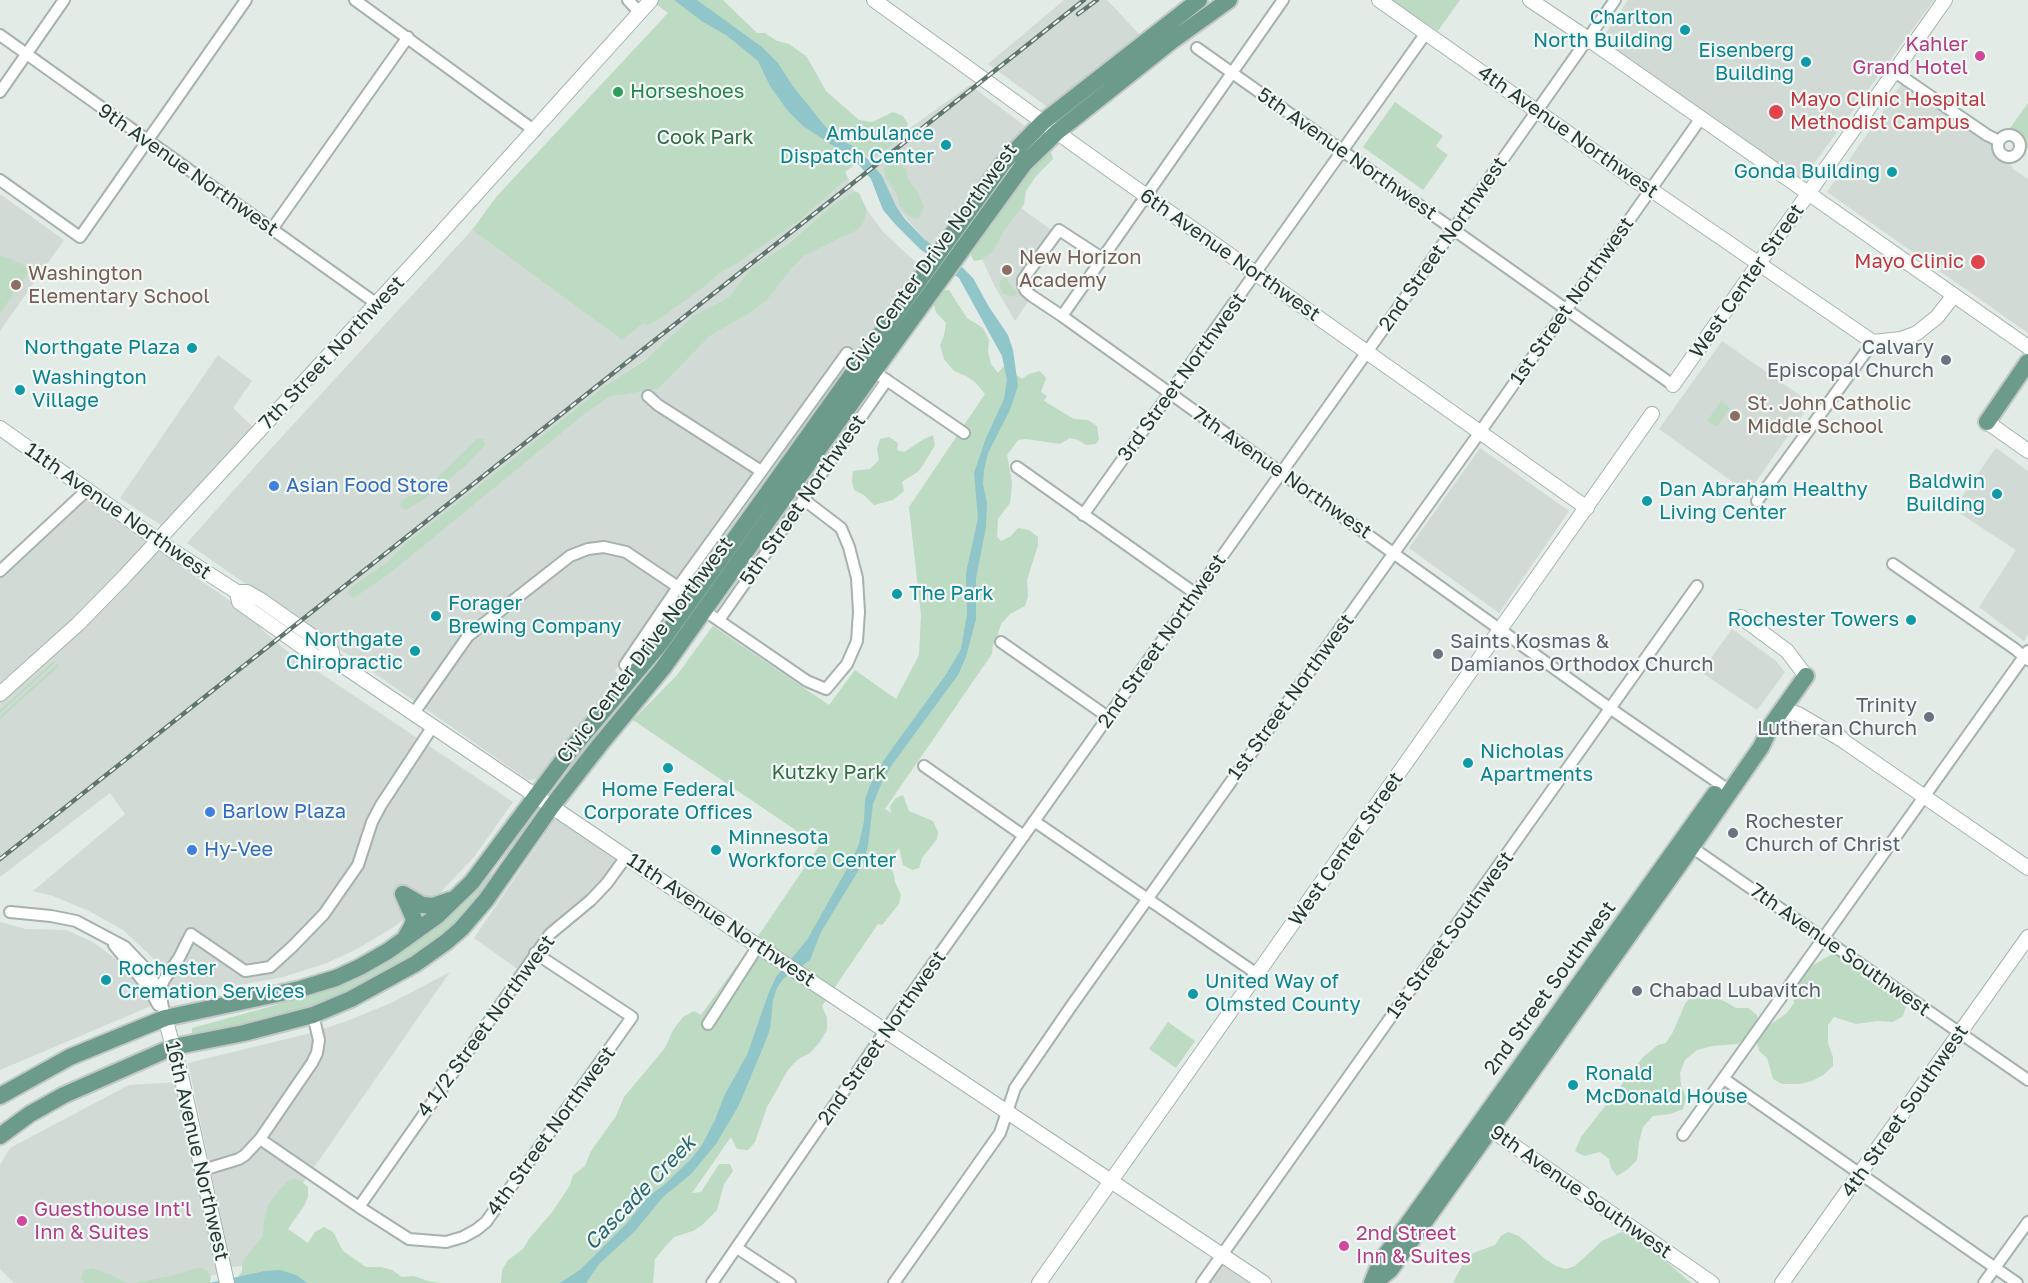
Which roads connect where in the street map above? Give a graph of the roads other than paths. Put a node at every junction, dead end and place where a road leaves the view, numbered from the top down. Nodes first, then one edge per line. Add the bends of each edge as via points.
1 (64, 0) edge
2 (246, 0) edge
3 (355, 0) edge
4 (628, 0) edge
5 (874, 0) edge
6 (1199, 0) edge
7 (1229, 0) edge
8 (1283, 0) edge
9 (1379, 0) edge
10 (1530, 0) edge
11 (1615, 0) edge
12 (1945, 0) edge
13 (646, 6) edge
14 (1426, 33) junction
15 (0, 35) edge
16 (408, 38) junction
17 (1588, 39) junction
18 (1197, 48) dead end
19 (26, 54) junction
20 (1895, 72) junction
21 (1232, 73) junction
22 (0, 92) edge
23 (1537, 111) junction
24 (1701, 118) junction
25 (1050, 127) junction
26 (535, 131) junction
27 (148, 141) junction
28 (1999, 141) dead end
29 (1343, 151) junction
30 (0, 180) edge
31 (1650, 189) junction
32 (1809, 194) junction
33 (1147, 196) junction
34 (272, 229) junction
35 (1454, 230) junction
36 (1102, 258) junction
37 (1758, 264) junction
38 (1256, 273) junction
39 (1954, 295) junction
40 (377, 304) junction
41 (1565, 309) junction
42 (1062, 316) junction
43 (1873, 342) junction
44 (2028, 346) edge
45 (1367, 352) junction
46 (2028, 362) edge
47 (867, 366) junction
48 (1673, 385) joint
49 (1170, 393) junction
50 (648, 396) dead end
51 (1652, 414) dead end
52 (1987, 422) joint
53 (0, 428) edge
54 (1480, 432) junction
55 (964, 433) dead end
56 (2028, 451) edge
57 (1017, 467) dead end
58 (761, 471) junction
59 (1282, 472) junction
60 (87, 490) junction
61 (802, 499) junction
62 (1757, 501) dead end
63 (1587, 508) junction
64 (1083, 515) junction
65 (158, 541) junction
66 (1394, 553) junction
67 (1893, 564) dead end
68 (0, 571) edge
69 (1697, 586) dead end
70 (678, 587) junction
71 (1196, 594) junction
72 (712, 615) junction
73 (1741, 617) dead end
74 (1501, 630) junction
75 (1001, 642) dead end
76 (2027, 656) edge
77 (624, 664) dead end
78 (1806, 676) joint
79 (0, 694) edge
80 (1611, 709) junction
81 (414, 713) junction
82 (1108, 717) junction
83 (1776, 719) junction
84 (433, 726) junction
85 (924, 766) dead end
86 (1726, 788) junction
87 (536, 796) junction
88 (1925, 798) junction
89 (552, 806) junction
90 (1034, 821) junction
91 (1024, 836) junction
92 (1686, 844) junction
93 (626, 857) junction
94 (2028, 868) edge
95 (456, 898) junction
96 (1147, 898) junction
97 (10, 912) dead end
98 (2028, 938) edge
99 (109, 939) junction
100 (1824, 939) junction
101 (403, 941) junction
102 (758, 946) junction
103 (209, 948) junction
104 (535, 953) junction
105 (178, 958) junction
106 (1257, 974) junction
107 (159, 992) junction
108 (313, 1015) junction
109 (165, 1018) junction
110 (708, 1023) dead end
111 (886, 1030) junction
112 (1960, 1034) junction
113 (173, 1047) junction
114 (1724, 1079) junction
115 (2028, 1080) edge
116 (0, 1096) edge
117 (1007, 1111) junction
118 (1485, 1126) junction
119 (1683, 1135) dead end
120 (0, 1136) edge
121 (260, 1139) junction
122 (203, 1170) junction
123 (1860, 1175) junction
124 (1111, 1179) junction
125 (359, 1207) junction
126 (2028, 1222) edge
127 (737, 1248) junction
128 (1221, 1254) junction
129 (1995, 1268) junction
130 (227, 1283) edge
131 (712, 1283) edge
132 (790, 1283) edge
133 (894, 1283) edge
134 (1039, 1283) edge
135 (1202, 1283) edge
136 (1264, 1283) edge
137 (1373, 1283) edge
138 (1712, 1283) edge
139 (1782, 1283) edge
140 (1984, 1283) edge
141 (2017, 1283) edge

1 - 19 street
2 - 27 street
3 - 16 street
4 - 13 street
5 - 25 street, 6th Avenue Northwest
6 - 25 main road, Civic Center Drive Northwest
7 - 25 main road, Civic Center Drive Northwest
8 - 21 street
9 - 14 street, 4th Avenue Northwest
10 - 17 street
11 - 17 street, 2nd Street Northwest
12 - 20 street, West Center Street
13 - 26 street, 7th Street Northwest
14 - 23 street, 4th Avenue Northwest
14 - 29 street, 3rd Street Northwest
15 - 19 street, 9th Avenue Northwest
16 - 26 street
16 - 34 street
17 - 23 street, 2nd Street Northwest
17 - 24 street
18 - 21 street, 5th Avenue Northwest
19 - 22 street
19 - 27 street, 9th Avenue Northwest
20 - 28 street
20 - 32 street, West Center Street
21 - 29 street, 5th Avenue Northwest
21 - 33 street
23 - 31 street, 4th Avenue Northwest
23 - 35 street, 2nd Street Northwest
24 - 31 street, 1st Street Northwest
24 - 32 street
25 - 33 street, 6th Avenue Northwest
25 - 47 main road, Civic Center Drive Northwest via 936,286
25 - 47 main road, Civic Center Drive Northwest via 1003,163 921,276
26 - 40 street, 7th Street Northwest
27 - 30 street via 80,237
27 - 34 street, 9th Avenue Northwest
29 - 35 street, 5th Avenue Northwest
29 - 38 street, 3rd Street Northwest
31 - 37 street, 4th Avenue Northwest
31 - 41 street, 1st Street Northwest
32 - 37 street, West Center Street
32 - 39 street
33 - 36 street
33 - 38 street, 6th Avenue Northwest
34 - 40 street, 9th Avenue Northwest
35 - 41 street, 5th Avenue Northwest
35 - 45 street, 2nd Street Northwest
36 - 42 street
36 - 42 street, 7th Avenue Northwest via 1059,230 1029,271 1023,280 1026,291
37 - 43 street, 4th Avenue Northwest
37 - 48 street, West Center Street
38 - 45 street, 6th Avenue Northwest
38 - 49 street, 3rd Street Northwest
39 - 43 street via 1937,317 1917,333
39 - 44 street
40 - 65 street, 7th Street Northwest
41 - 48 street, 5th Avenue Northwest
41 - 54 street, 1st Street Northwest
42 - 49 street, 7th Avenue Northwest
43 - 62 street
45 - 54 street, 6th Avenue Northwest
45 - 59 street, 2nd Street Northwest
46 - 52 main road
47 - 55 street
47 - 58 street
47 - 61 street, 5th Street Northwest
47 - 72 main road, Civic Center Drive Northwest
47 - 87 main road, Civic Center Drive Northwest via 659,645 576,742
49 - 59 street, 7th Avenue Northwest
49 - 64 street, 3rd Street Northwest
50 - 58 street
51 - 63 street, West Center Street
52 - 56 street
53 - 60 street, 11th Avenue Northwest
54 - 63 street, 6th Avenue Northwest
54 - 66 street, 1st Street Northwest
57 - 64 street
58 - 70 street
59 - 66 street, 7th Avenue Northwest
59 - 71 street, 2nd Street Northwest
60 - 65 street, 11th Avenue Northwest
60 - 68 street
61 - 72 street, 5th Street Northwest
61 - 72 street via 841,528 849,547 857,579 859,612 856,641 847,664 826,689 807,681
63 - 74 street, West Center Street
64 - 71 street
65 - 79 street, 7th Street Northwest via 78,624
65 - 81 street, 11th Avenue Northwest via 237,592 239,602 315,656 333,659
66 - 74 street, 7th Avenue Northwest
66 - 96 street, 1st Street Northwest
67 - 76 street
69 - 80 street, 1st Street Southwest
70 - 77 street
70 - 81 street via 626,552 604,547 570,556 468,636
71 - 82 street, 2nd Street Northwest
72 - 89 main road, Civic Center Drive Northwest via 663,668
73 - 78 street via 1787,651
74 - 80 street
74 - 106 street, West Center Street
75 - 82 street
76 - 88 street
78 - 83 main road, 2nd Street Southwest
80 - 86 street
80 - 128 street, 1st Street Southwest
81 - 84 street, 11th Avenue Northwest
82 - 90 street, 2nd Street Northwest
83 - 86 main road, 2nd Street Southwest via 1752,741
83 - 88 street via 1791,712 1798,714 1842,738
84 - 87 street, 11th Avenue Northwest
84 - 103 street via 381,805 358,865 311,928 270,967 245,971
85 - 91 street
86 - 92 main road, 2nd Street Southwest
87 - 89 street, 11th Avenue Northwest
87 - 95 main road, Civic Center Drive Northwest
88 - 94 street
88 - 100 street
89 - 93 street, 11th Avenue Northwest
89 - 108 main road, Civic Center Drive Northwest via 486,900 446,942 381,984
90 - 91 street, 2nd Street Northwest
90 - 96 street
91 - 111 street, 2nd Street Northwest
92 - 100 street, 7th Avenue Southwest
92 - 118 main road, 2nd Street Southwest
93 - 102 street, 11th Avenue Northwest
93 - 104 street, 4 1/2 Street Northwest via 607,884 550,934
95 - 101 main road, Civic Center Drive Northwest
95 - 101 main road via 433,906 422,905 403,894 414,919
96 - 106 street
96 - 117 street, 1st Street Northwest via 1015,1088
97 - 99 street, 16th Avenue Northwest via 76,921
98 - 112 street, 4th Street Southwest
99 - 107 street, 16th Avenue Northwest via 125,947 145,968
99 - 109 street, 16th Avenue Northwest via 150,990
100 - 112 street, 7th Avenue Southwest
100 - 114 street
101 - 109 main road, Civic Center Drive Northwest via 336,978
102 - 110 street
102 - 111 street, 11th Avenue Northwest
103 - 105 street via 199,947
103 - 105 street via 191,934
104 - 125 street, 4 1/2 Street Northwest
104 - 125 street, 4th Street Northwest via 632,1017 486,1222 476,1230 446,1242 409,1239
105 - 107 street
106 - 124 street, West Center Street
107 - 109 street, 16th Avenue Northwest
108 - 113 main road, Civic Center Drive Northwest
108 - 121 street via 319,1040 317,1053
109 - 113 street, 16th Avenue Northwest
109 - 116 main road, Civic Center Drive Northwest via 70,1057
111 - 117 street, 11th Avenue Northwest
111 - 127 street, 2nd Street Northwest
112 - 115 street, 7th Avenue Southwest
112 - 123 street, 4th Street Southwest
113 - 120 main road, Civic Center Drive Northwest via 64,1095
113 - 122 street, 16th Avenue Northwest
114 - 119 street
114 - 123 street
117 - 124 street, 11th Avenue Northwest
117 - 133 street, 1st Street Northwest via 1000,1133
118 - 137 main road, 2nd Street Southwest via 1390,1270
118 - 138 street, 9th Avenue Southwest
121 - 122 street via 239,1159
121 - 125 street
122 - 130 street, 16th Avenue Northwest
123 - 129 street
123 - 139 street, 4th Street Southwest
124 - 128 street, 11th Avenue Northwest
124 - 134 street, West Center Street
126 - 129 street
127 - 131 street, 2nd Street Northwest
127 - 132 street
128 - 135 street, 1st Street Southwest
128 - 136 street, 11th Avenue Northwest
129 - 140 street
129 - 141 street

